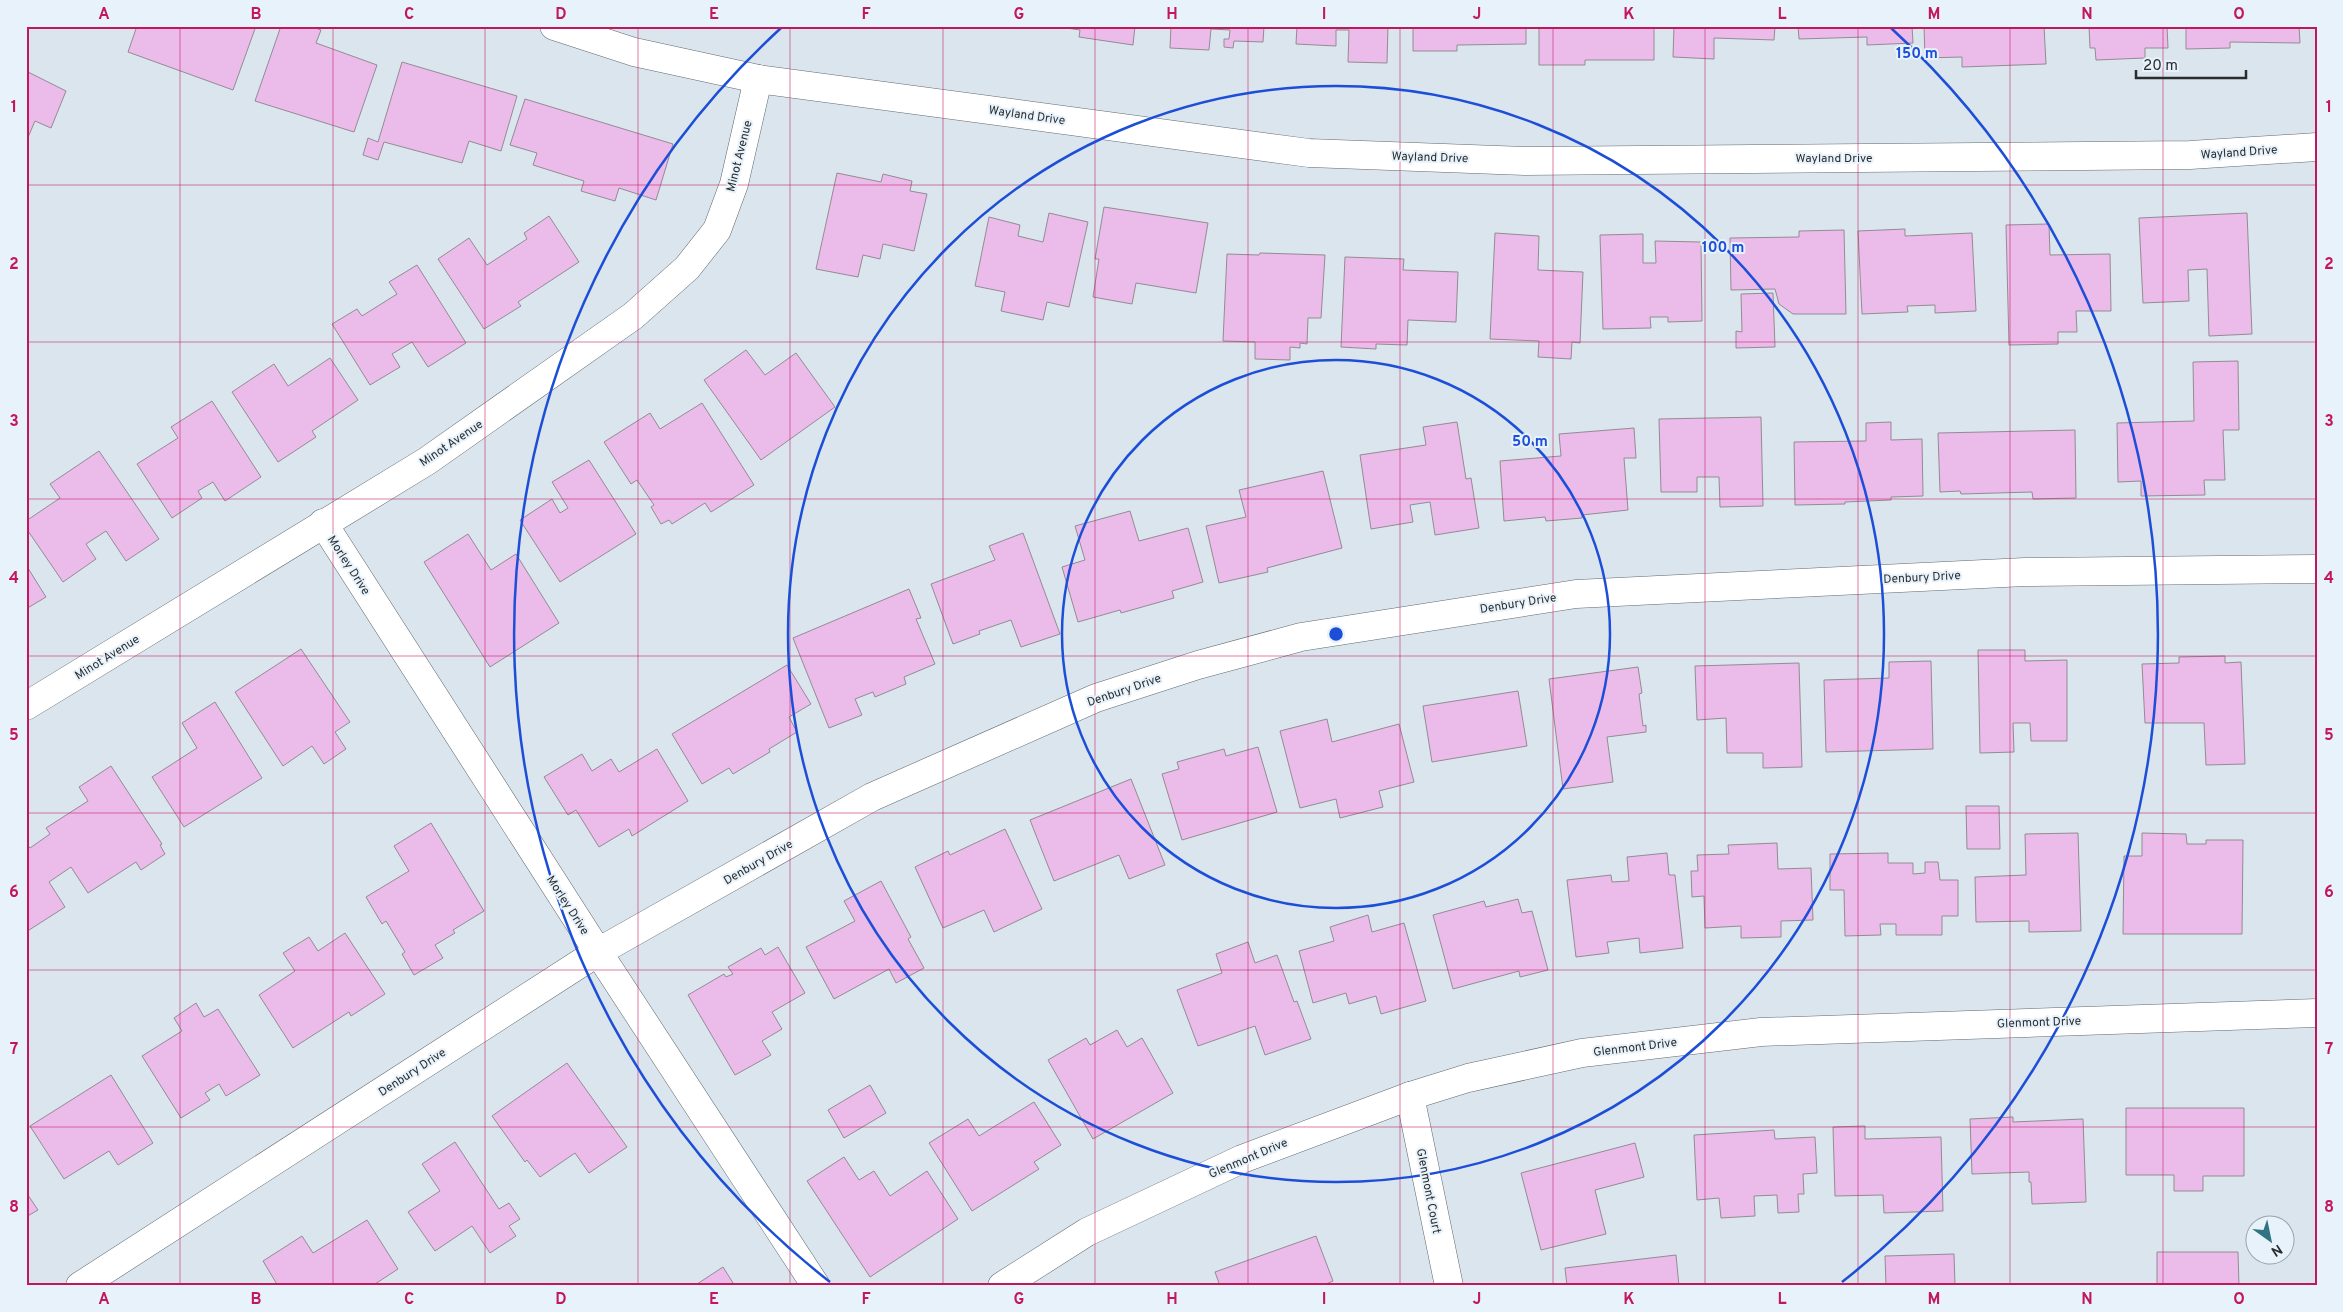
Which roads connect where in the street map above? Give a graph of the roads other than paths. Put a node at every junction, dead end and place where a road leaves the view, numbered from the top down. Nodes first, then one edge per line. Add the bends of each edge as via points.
1 (554, 26) edge
2 (758, 79) junction
3 (2317, 146) edge
4 (323, 523) junction
5 (2317, 569) edge
6 (26, 706) edge
7 (598, 952) junction
8 (2317, 1013) edge
9 (1410, 1096) junction
10 (80, 1286) edge
11 (816, 1286) edge
12 (1002, 1286) edge
13 (1448, 1286) edge

1 - 2 street, Wayland Drive via 634,52
2 - 3 street, Wayland Drive via 1309,153 1525,161 2190,155
2 - 4 street, Minot Avenue via 734,184 716,230 687,268 633,316 427,461
4 - 6 street, Minot Avenue
4 - 7 street, Morley Drive
5 - 7 street, Denbury Drive via 2025,572 1576,594 1301,637 1198,664 1096,698 872,797
7 - 10 street, Denbury Drive
7 - 11 street, Morley Drive
8 - 9 street, Glenmont Drive via 1761,1032 1582,1053 1468,1078
9 - 12 street, Glenmont Drive via 1233,1163 1087,1232
9 - 13 street, Glenmont Court

